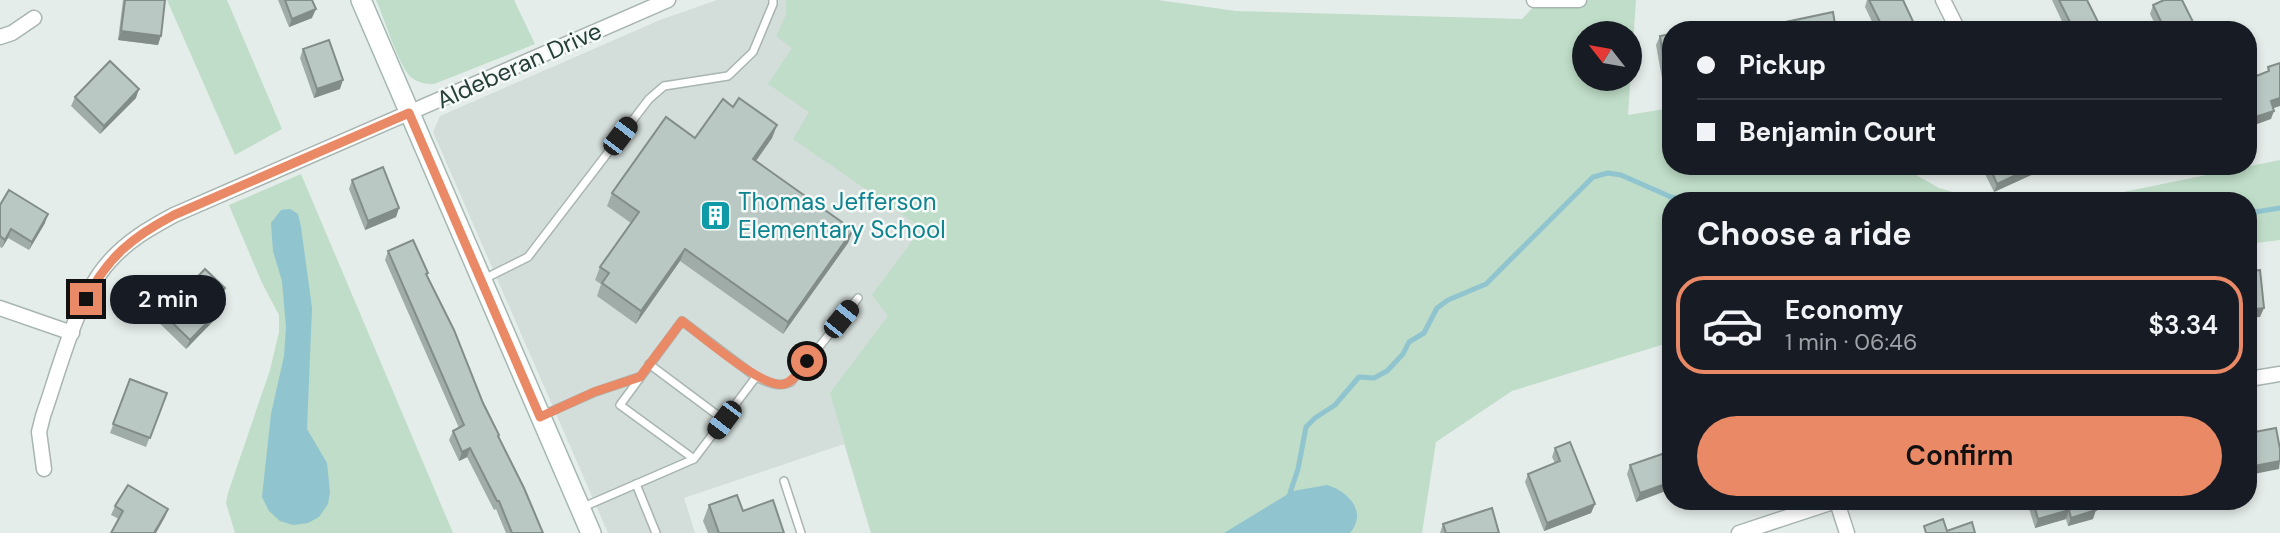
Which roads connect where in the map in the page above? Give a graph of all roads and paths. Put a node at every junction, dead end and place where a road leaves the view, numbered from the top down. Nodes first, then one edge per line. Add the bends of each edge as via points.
1 (361, 0) edge
2 (668, 0) edge
3 (772, 0) edge
4 (1534, 0) edge
5 (1579, 0) edge
6 (1943, 0) edge
7 (34, 18) dead end
8 (1954, 21) edge
9 (0, 37) edge
10 (409, 113) junction
11 (481, 280) junction
12 (858, 298) dead end
13 (0, 307) edge
14 (72, 333) junction
15 (649, 365) junction
16 (2280, 374) edge
17 (756, 376) junction
18 (640, 377) junction
19 (2257, 378) edge
20 (540, 417) junction
21 (724, 420) junction
22 (694, 459) junction
23 (44, 469) dead end
24 (784, 481) dead end
25 (636, 484) junction
26 (580, 509) junction
27 (1810, 510) edge
28 (1838, 510) edge
29 (591, 533) edge
30 (656, 533) edge
31 (801, 533) edge
32 (1739, 533) edge
33 (1847, 533) edge

1 - 10 street
2 - 10 street, Aldeberan Drive
3 - 11 lane via 753,52 728,76 664,86 649,99 528,257
4 - 5 street
6 - 8 street
7 - 9 street
10 - 11 street
10 - 14 street, Aldeberan Drive via 143,231 108,263
11 - 20 street
12 - 17 lane via 790,382 772,384
13 - 14 street
14 - 23 street, Aldeberan Drive via 39,432
15 - 17 lane via 682,321
15 - 18 lane
15 - 21 lane
16 - 19 street
17 - 21 lane
18 - 20 lane
18 - 22 lane via 620,405
20 - 26 street
21 - 22 lane
22 - 25 lane
24 - 31 lane
25 - 26 lane
25 - 30 lane
26 - 29 street
27 - 32 street
28 - 33 street

